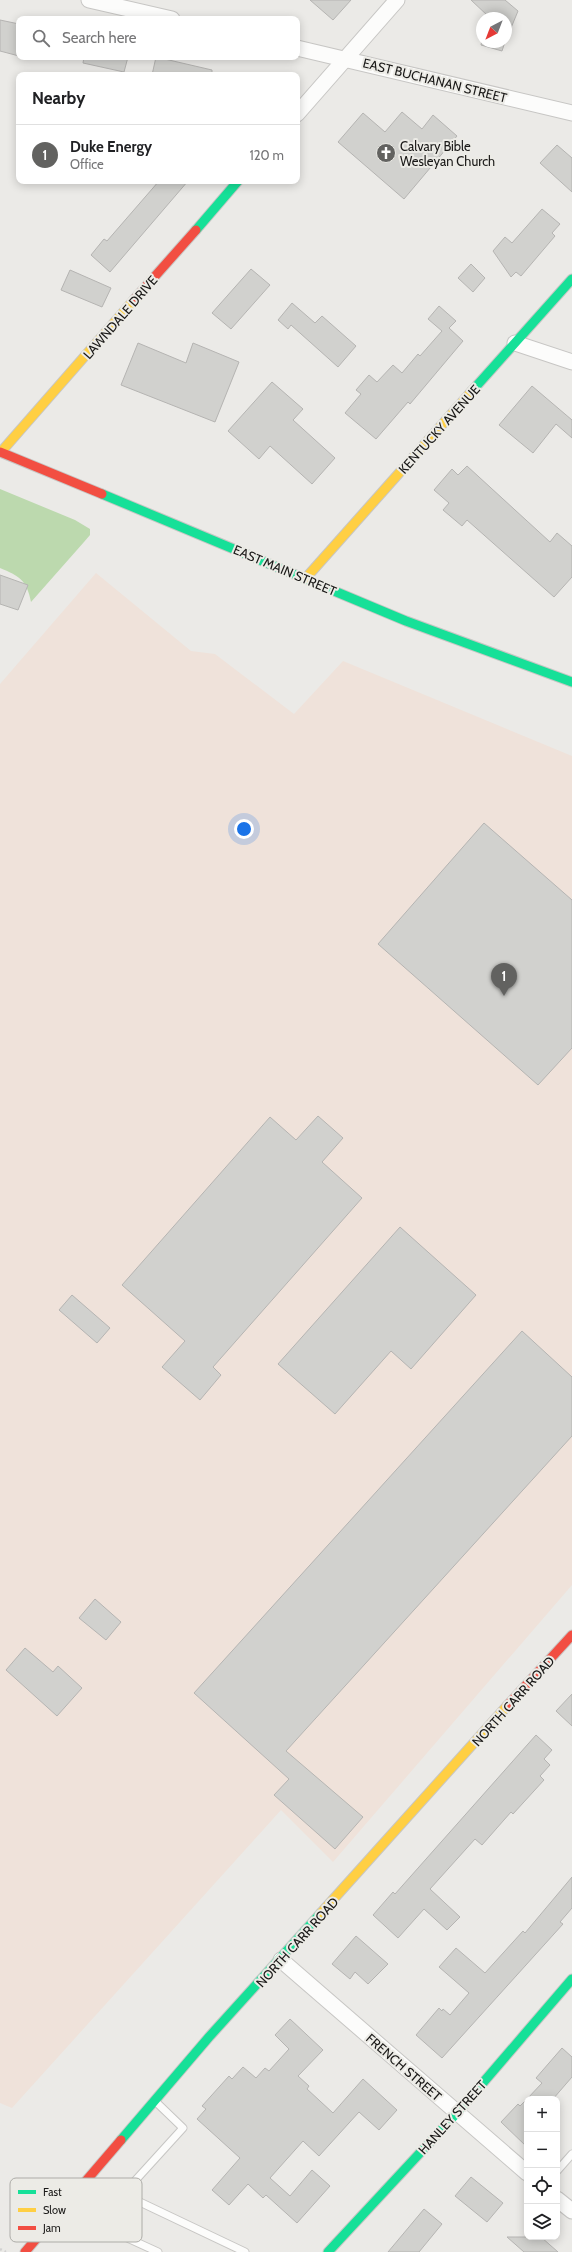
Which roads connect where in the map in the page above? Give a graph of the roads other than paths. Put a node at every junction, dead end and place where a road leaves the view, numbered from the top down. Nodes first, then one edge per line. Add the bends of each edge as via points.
1 (89, 0) edge
2 (397, 0) edge
3 (159, 16) edge
4 (300, 49) edge
5 (346, 59) junction
6 (300, 111) edge
7 (572, 113) edge
8 (235, 184) edge
9 (572, 279) edge
10 (515, 343) junction
11 (572, 362) edge
12 (0, 452) edge
13 (305, 579) junction
14 (572, 682) edge
15 (570, 1641) edge
16 (281, 1960) junction
17 (572, 1979) edge
18 (155, 2101) junction
19 (457, 2113) junction
20 (572, 2154) edge
21 (560, 2168) edge
22 (524, 2170) edge
23 (90, 2178) edge
24 (138, 2178) edge
25 (560, 2201) edge
26 (142, 2203) edge
27 (572, 2211) edge
28 (34, 2242) edge
29 (137, 2242) edge
30 (25, 2252) edge
31 (158, 2252) edge
32 (245, 2252) edge
33 (328, 2252) edge

1 - 3 street
2 - 5 street
4 - 5 street, EAST BUCHANAN STREET
5 - 6 street
5 - 7 street, EAST BUCHANAN STREET
8 - 12 street, LAWNDALE DRIVE
9 - 10 street, KENTUCKY AVENUE
10 - 11 street
10 - 13 street, KENTUCKY AVENUE
12 - 13 street, EAST MAIN STREET
13 - 14 street, EAST MAIN STREET via 406,621
15 - 16 street, NORTH CARR ROAD
16 - 18 street, NORTH CARR ROAD via 209,2037
16 - 19 street, FRENCH STREET
17 - 19 street, HANLEY STREET
18 - 23 street, NORTH CARR ROAD
18 - 24 lane via 183,2128
19 - 22 street, FRENCH STREET
19 - 33 street, HANLEY STREET
20 - 21 lane
25 - 27 street
26 - 32 lane
28 - 30 street, NORTH CARR ROAD
29 - 31 lane

